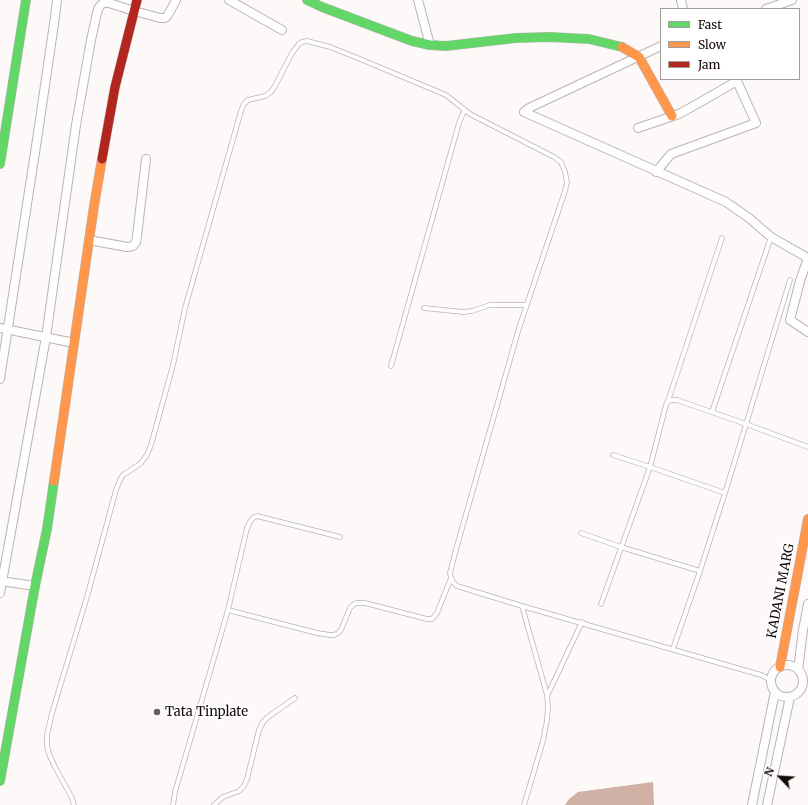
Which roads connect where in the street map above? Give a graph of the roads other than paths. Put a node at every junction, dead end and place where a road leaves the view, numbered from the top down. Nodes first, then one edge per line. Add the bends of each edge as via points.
1 (26, 0) edge
2 (56, 0) edge
3 (137, 0) edge
4 (176, 0) edge
5 (229, 0) edge
6 (307, 0) edge
7 (418, 0) edge
8 (792, 0) edge
9 (769, 8) edge
10 (134, 11) junction
11 (282, 30) dead end
12 (430, 45) junction
13 (660, 46) edge
14 (639, 57) junction
15 (736, 80) edge
16 (464, 111) junction
17 (672, 116) junction
18 (638, 128) dead end
19 (146, 159) dead end
20 (0, 164) edge
21 (656, 172) junction
22 (771, 237) junction
23 (722, 238) dead end
24 (89, 240) junction
25 (790, 280) dead end
26 (527, 305) junction
27 (424, 308) dead end
28 (4, 328) edge
29 (808, 332) edge
30 (46, 337) junction
31 (74, 343) junction
32 (391, 366) dead end
33 (0, 379) edge
34 (668, 402) junction
35 (712, 412) junction
36 (746, 424) junction
37 (808, 447) edge
38 (613, 455) dead end
39 (650, 467) junction
40 (725, 493) junction
41 (808, 519) edge
42 (581, 533) dead end
43 (340, 537) dead end
44 (621, 547) junction
45 (700, 571) junction
46 (451, 578) junction
47 (1, 581) edge
48 (34, 586) junction
49 (0, 593) edge
50 (601, 604) dead end
51 (808, 604) edge
52 (522, 606) junction
53 (228, 610) junction
54 (582, 622) junction
55 (672, 649) junction
56 (780, 667) junction
57 (798, 670) junction
58 (771, 680) junction
59 (775, 692) junction
60 (548, 695) junction
61 (790, 697) junction
62 (295, 698) dead end
63 (0, 781) edge
64 (74, 805) edge
65 (173, 805) edge
66 (214, 805) edge
67 (524, 805) edge
68 (752, 805) edge
69 (767, 805) edge

1 - 20 street
2 - 28 street via 56,17
3 - 10 street
4 - 10 street via 165,18
5 - 11 street
6 - 12 street via 412,41
7 - 12 street
8 - 9 street
10 - 24 street via 115,87
10 - 30 street via 109,3 99,7 76,125
12 - 14 street via 446,46 516,38 590,39 622,47
13 - 14 street
14 - 17 street
14 - 21 street via 524,112
15 - 17 street
15 - 21 street via 756,123 671,154
16 - 26 lane via 554,157 561,162 565,172 565,191
16 - 32 lane
16 - 64 lane via 446,95 360,58 307,41 299,44 292,53 271,92 248,100 244,104 185,308 173,365 151,445 140,464 123,475 120,480 52,714 47,735 49,754
17 - 18 street
19 - 24 street via 136,242 133,246 127,247
21 - 22 street via 726,202
22 - 29 street via 808,258 790,320
22 - 35 lane
23 - 34 lane
24 - 31 street
25 - 36 lane
26 - 27 lane via 490,305 463,312
26 - 46 lane via 455,553
28 - 30 street
28 - 33 street
30 - 31 street
30 - 47 street
31 - 48 street via 47,529
34 - 35 lane via 677,400
34 - 39 lane
35 - 36 lane
36 - 37 lane
36 - 40 lane
38 - 39 lane
39 - 40 lane
39 - 44 lane
40 - 45 lane
41 - 56 street, KADANI MARG
42 - 44 lane
43 - 53 lane via 257,516 253,518 247,528
44 - 45 lane
44 - 50 lane
45 - 55 lane
46 - 52 lane via 457,586
46 - 53 lane via 440,608 432,619 356,603 350,608 341,630 334,635
47 - 48 street
47 - 49 street
48 - 63 street
51 - 57 street
52 - 54 lane
52 - 60 lane
53 - 65 lane
54 - 55 lane
54 - 60 lane
55 - 58 lane
56 - 57 street via 789,666
56 - 58 street via 772,675
57 - 61 street via 802,684 798,692
58 - 59 street
59 - 61 street
59 - 68 street
60 - 67 lane via 543,742
61 - 69 street
62 - 66 lane via 263,722 244,786

